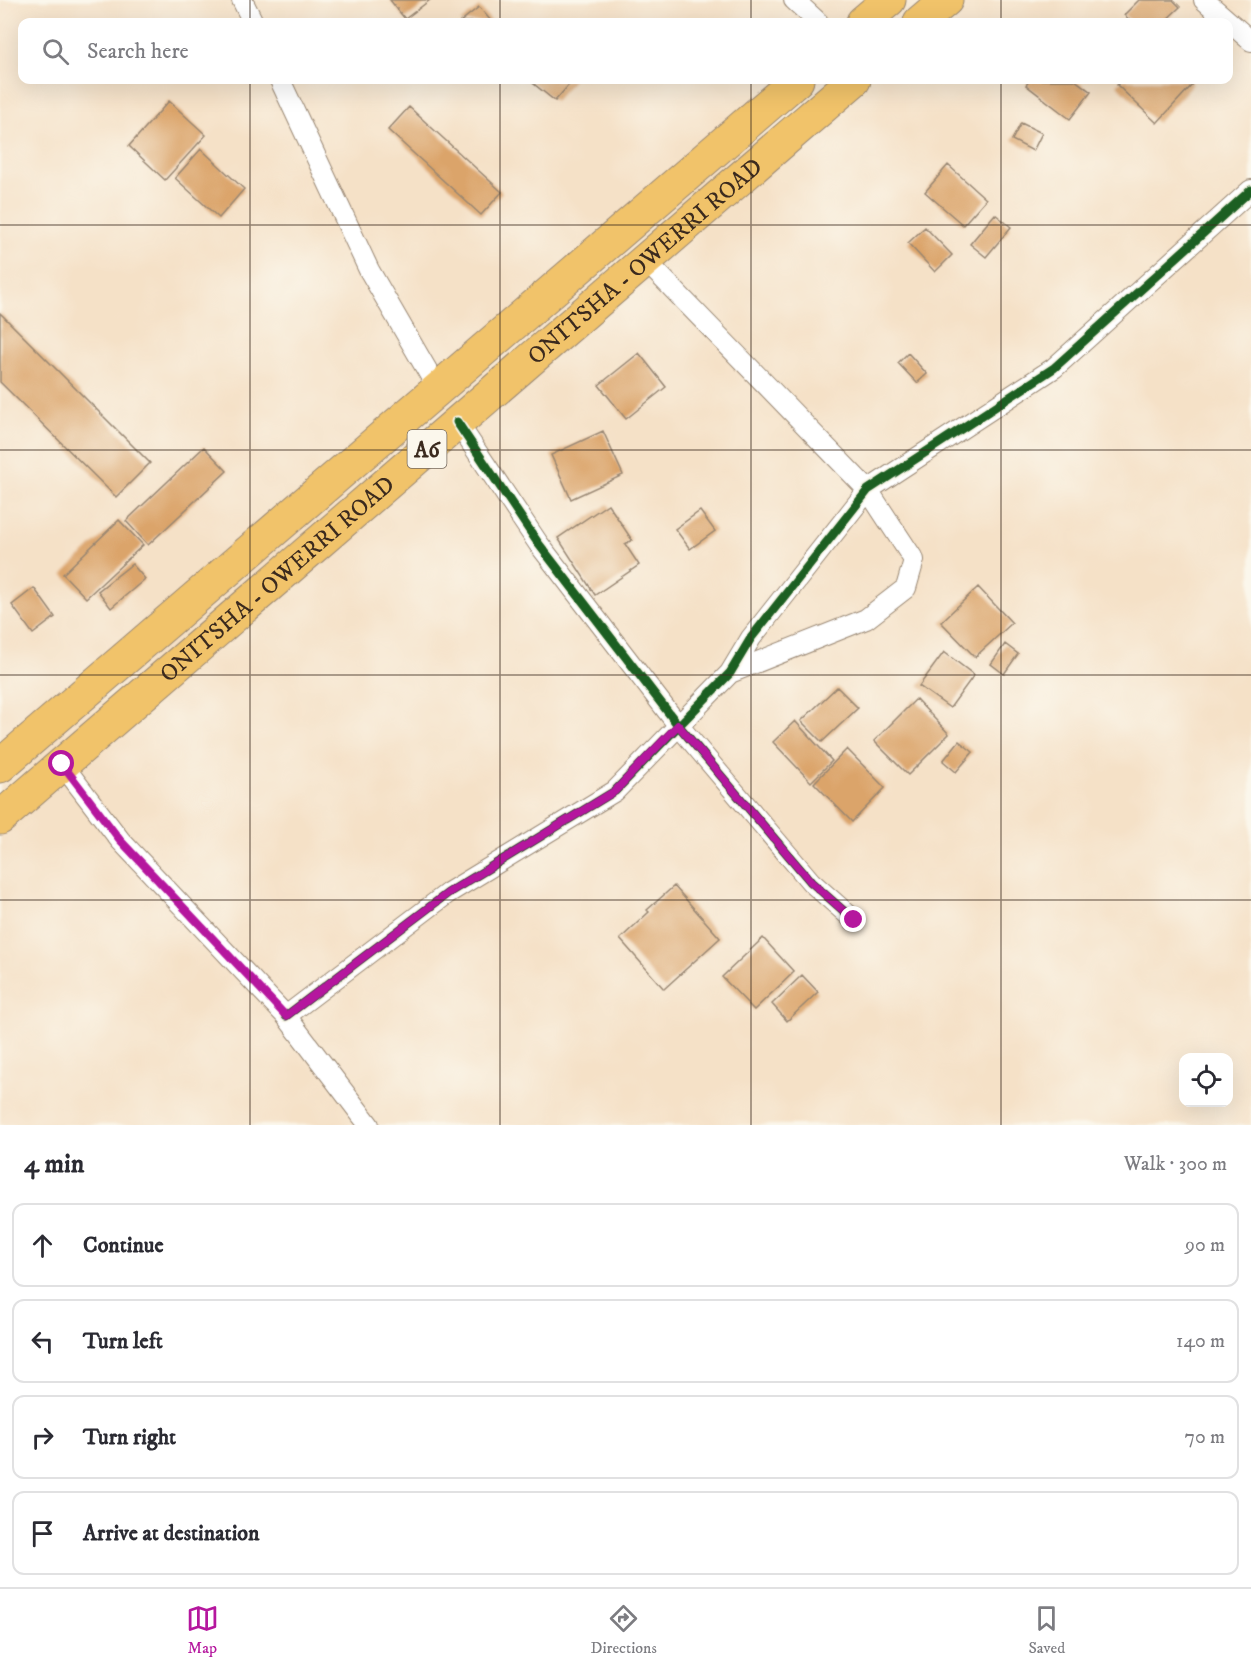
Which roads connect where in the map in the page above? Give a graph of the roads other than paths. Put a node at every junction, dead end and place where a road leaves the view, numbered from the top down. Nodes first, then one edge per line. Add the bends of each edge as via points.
1 (242, 0) edge
2 (794, 0) edge
3 (889, 0) edge
4 (946, 0) edge
5 (1204, 0) edge
6 (251, 18) edge
7 (814, 18) edge
8 (868, 18) edge
9 (925, 18) edge
10 (1225, 18) edge
11 (1233, 25) edge
12 (1251, 41) edge
13 (282, 84) edge
14 (792, 84) edge
15 (849, 84) edge
16 (1251, 190) edge
17 (645, 260) junction
18 (438, 389) junction
19 (457, 422) junction
20 (868, 490) junction
21 (730, 673) junction
22 (678, 725) junction
23 (62, 764) junction
24 (0, 766) edge
25 (0, 818) edge
26 (854, 920) dead end
27 (286, 1016) junction
28 (365, 1123) edge

1 - 6 street
2 - 7 street
3 - 8 highway
4 - 9 highway
5 - 10 street
11 - 12 street
13 - 18 street via 369,270
14 - 18 highway, ONITSHA - OWERRI ROAD / A6
15 - 17 highway, ONITSHA - OWERRI ROAD / A6
16 - 20 street via 1054,368
17 - 19 highway, ONITSHA - OWERRI ROAD / A6
17 - 20 street
18 - 24 highway, ONITSHA - OWERRI ROAD / A6
19 - 22 street via 538,543
19 - 23 highway, ONITSHA - OWERRI ROAD / A6
20 - 21 street via 751,638
20 - 21 street via 914,560 906,588 866,619
21 - 22 street
22 - 26 street via 811,882
22 - 27 street via 615,791 448,893
23 - 25 highway, ONITSHA - OWERRI ROAD / A6
23 - 27 street via 120,840
27 - 28 street

